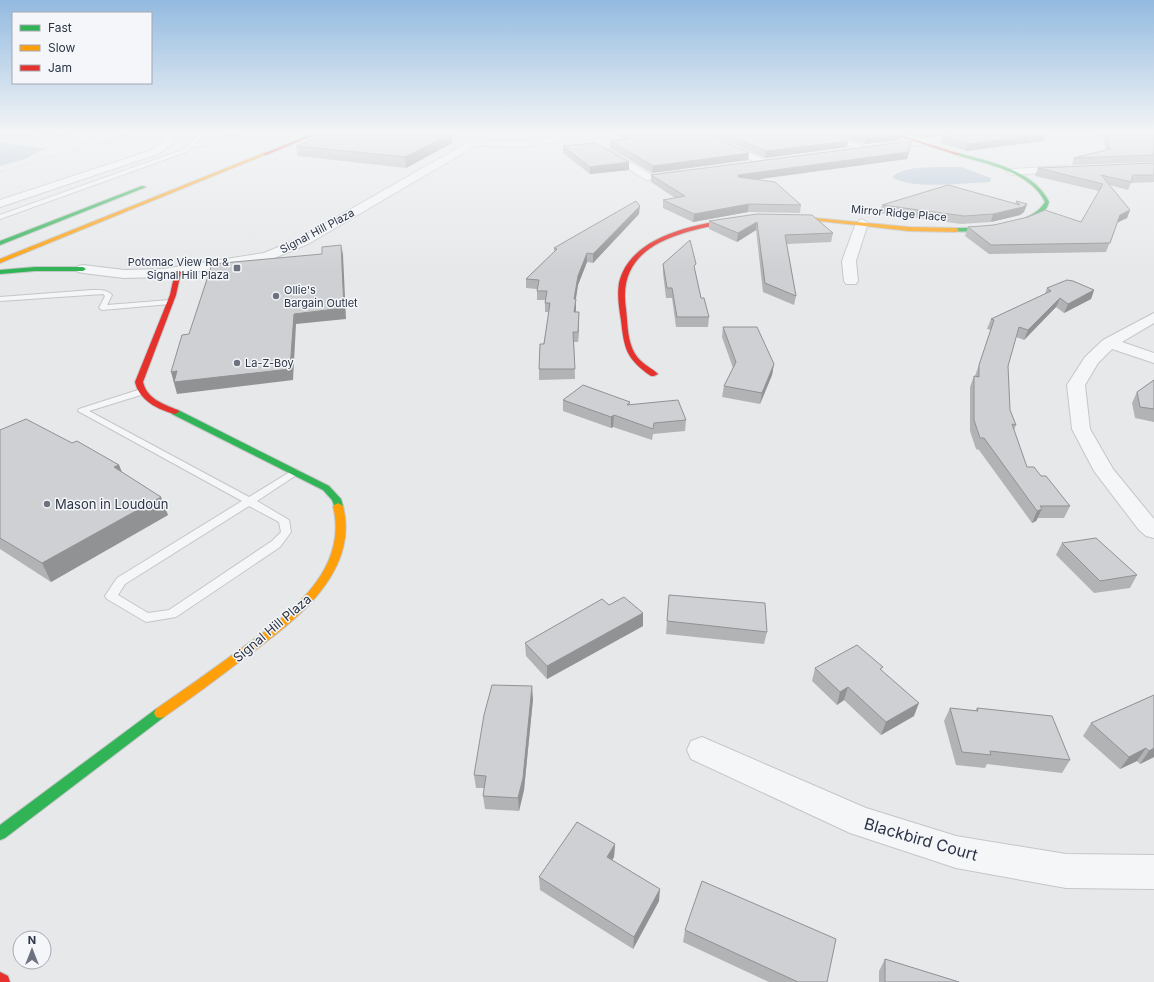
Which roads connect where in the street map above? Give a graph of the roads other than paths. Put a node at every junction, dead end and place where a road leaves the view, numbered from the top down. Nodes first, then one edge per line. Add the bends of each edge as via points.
1 (75, 179) edge
2 (108, 179) edge
3 (204, 179) edge
4 (411, 179) edge
5 (1024, 179) edge
6 (149, 185) dead end
7 (0, 204) edge
8 (773, 216) edge
9 (0, 217) edge
10 (746, 218) edge
11 (862, 223) junction
12 (0, 243) edge
13 (40, 245) junction
14 (0, 262) edge
15 (83, 269) junction
16 (0, 272) edge
17 (178, 272) junction
18 (851, 281) dead end
19 (0, 300) edge
20 (170, 302) junction
21 (1154, 317) edge
22 (1109, 343) junction
23 (1154, 358) edge
24 (654, 374) dead end
25 (141, 392) junction
26 (296, 472) junction
27 (249, 501) junction
28 (1154, 531) edge
29 (702, 750) dead end
30 (0, 833) edge
31 (1154, 872) edge

1 - 7 street
2 - 9 lane
3 - 13 street
4 - 17 street, Signal Hill Plaza via 292,247 253,260
5 - 11 street, Mirror Ridge Place via 1045,194 1048,201 1046,208 1037,214 1007,224 966,230 912,229
6 - 12 street
8 - 11 street, Mirror Ridge Place via 828,218
10 - 24 street via 710,223 666,238 634,260 627,270 621,295 626,346 630,356
11 - 18 street via 849,261
13 - 14 street
13 - 15 street via 28,254 34,258
15 - 16 street via 47,268
15 - 17 street, Signal Hill Plaza via 128,274
17 - 20 street
19 - 20 lane via 104,292 109,295 102,308
20 - 25 street via 140,377 138,386
21 - 22 street
22 - 23 street
22 - 28 street via 1091,360 1076,385 1081,429 1104,471
25 - 26 street, Signal Hill Plaza via 157,403
25 - 27 lane via 82,411
26 - 27 lane
26 - 30 street, Signal Hill Plaza via 333,493 342,513 339,547 331,568 312,595 286,620 234,662 145,723
27 - 27 lane via 284,520 286,532 276,544 172,614 146,618 111,596 120,581
29 - 31 street, Blackbird Court via 861,822 956,852 1066,871

